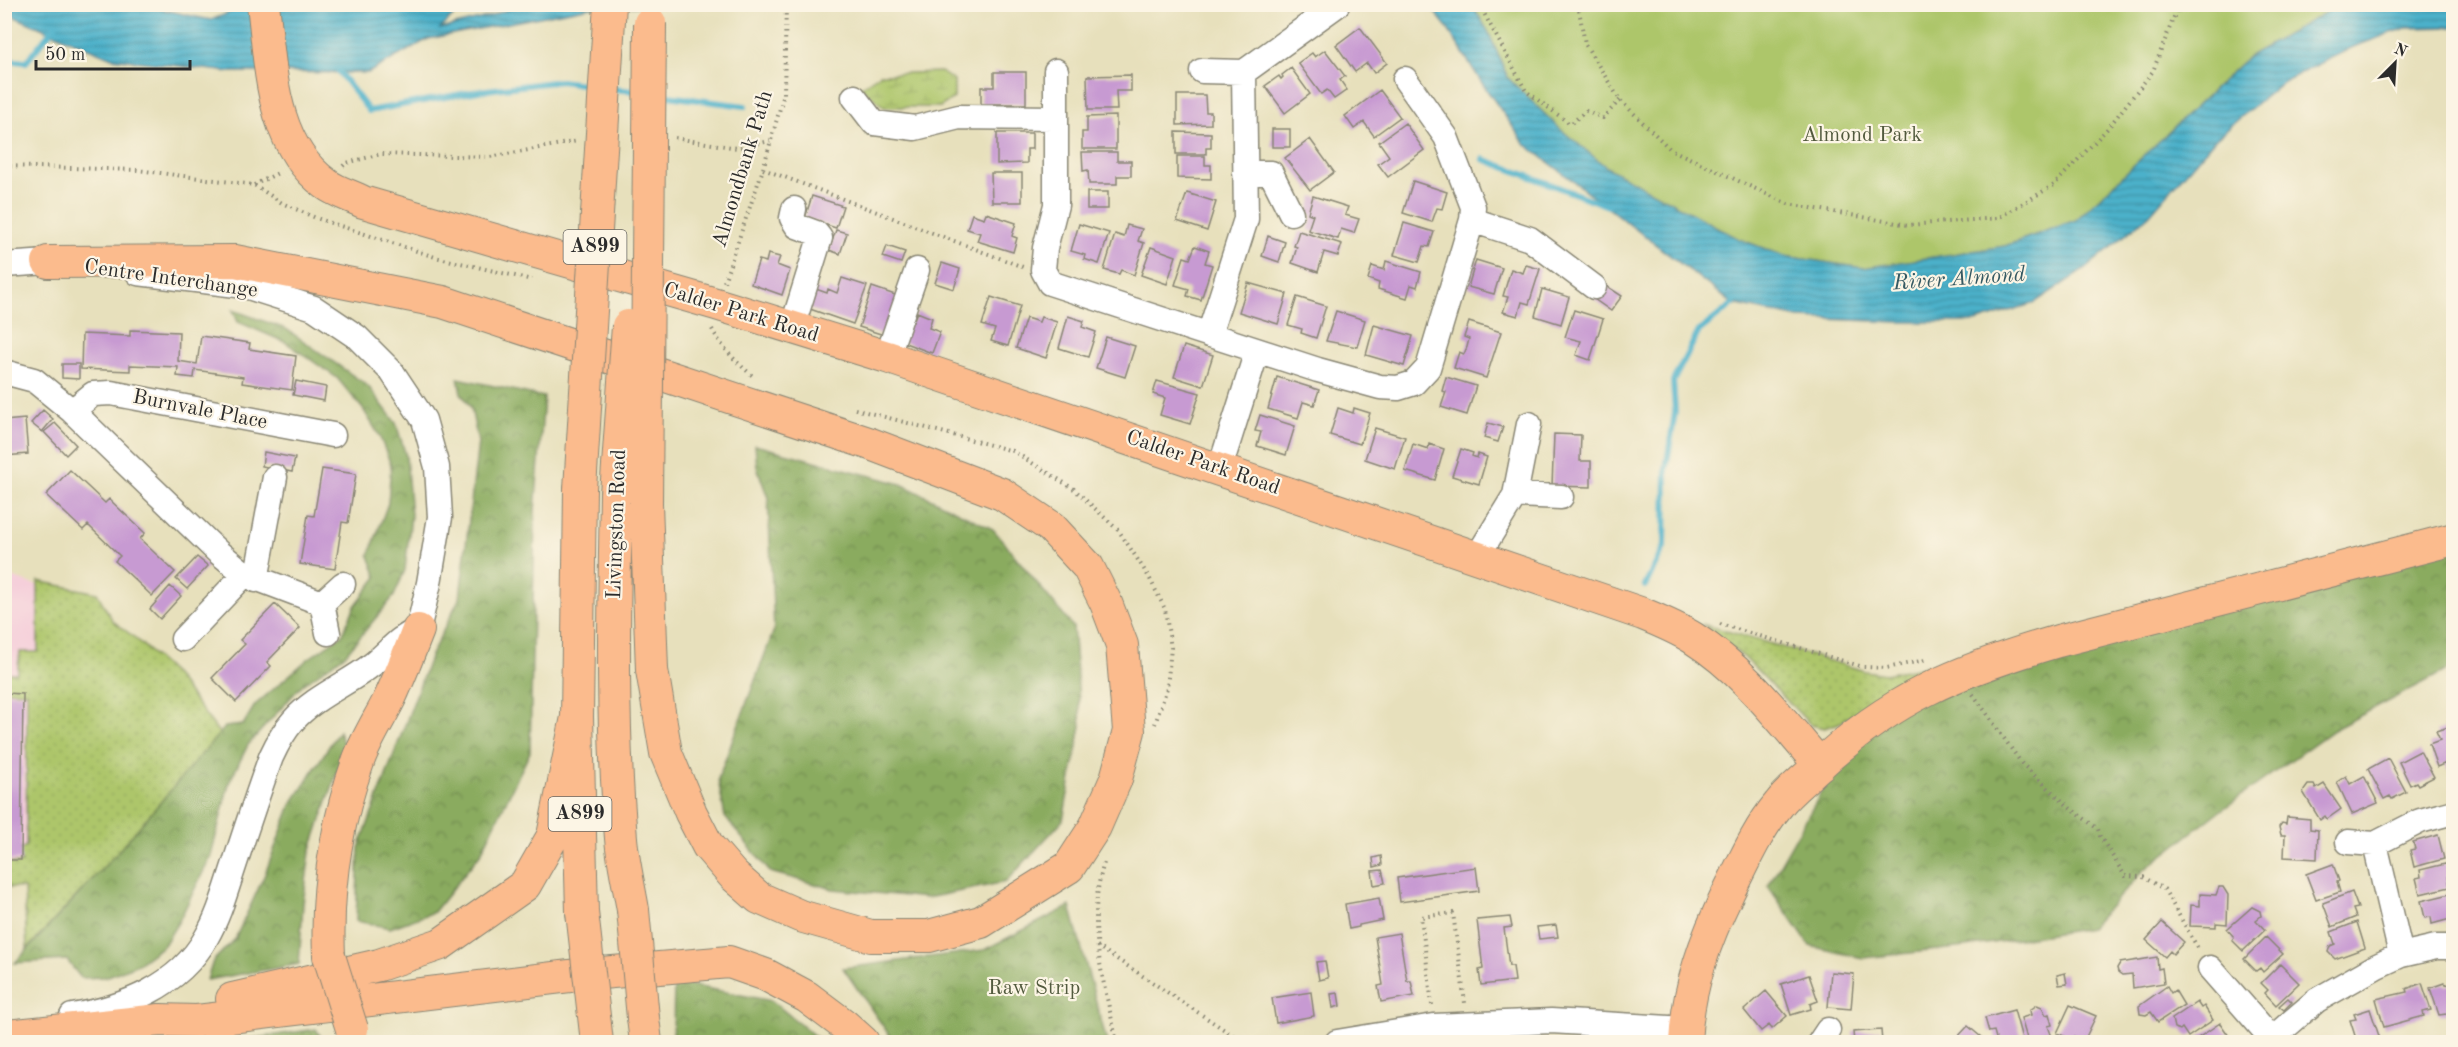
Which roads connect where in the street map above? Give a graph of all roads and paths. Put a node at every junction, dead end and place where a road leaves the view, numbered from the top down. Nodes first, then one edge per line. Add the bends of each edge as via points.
1 (263, 4) edge
2 (610, 4) edge
3 (786, 4) edge
4 (1479, 4) edge
5 (1578, 4) edge
6 (2180, 4) edge
7 (2196, 4) edge
8 (1337, 5) edge
9 (2177, 11) junction
10 (650, 14) edge
11 (1056, 70) dead end
12 (1202, 71) dead end
13 (1244, 72) junction
14 (1405, 79) dead end
15 (854, 98) dead end
16 (1620, 100) junction
17 (1054, 118) junction
18 (670, 138) dead end
19 (586, 140) dead end
20 (770, 141) junction
21 (4, 166) edge
22 (763, 169) junction
23 (1245, 172) junction
24 (326, 184) junction
25 (794, 209) dead end
26 (1291, 213) dead end
27 (1472, 220) junction
28 (48, 262) junction
29 (4, 265) edge
30 (917, 270) dead end
31 (1043, 270) junction
32 (537, 281) dead end
33 (1594, 287) dead end
34 (714, 316) junction
35 (792, 328) junction
36 (1209, 335) junction
37 (1257, 351) junction
38 (887, 357) junction
39 (4, 372) edge
40 (756, 379) dead end
41 (851, 408) dead end
42 (72, 411) junction
43 (1529, 424) dead end
44 (333, 435) dead end
45 (1220, 468) junction
46 (275, 477) dead end
47 (1515, 495) junction
48 (1561, 497) dead end
49 (2454, 539) edge
50 (1477, 557) junction
51 (251, 577) junction
52 (343, 584) dead end
53 (322, 603) junction
54 (1711, 622) dead end
55 (418, 630) junction
56 (328, 633) dead end
57 (183, 639) dead end
58 (1949, 678) junction
59 (577, 717) junction
60 (1154, 728) dead end
61 (1820, 765) junction
62 (2454, 812) edge
63 (2348, 842) dead end
64 (2376, 844) junction
65 (1107, 854) dead end
66 (1096, 945) junction
67 (2454, 947) edge
68 (2401, 955) junction
69 (2210, 968) joint
70 (160, 1020) junction
71 (1468, 1025) junction
72 (1434, 1026) junction
73 (644, 1030) edge
74 (6, 1036) edge
75 (356, 1036) edge
76 (1685, 1036) edge
77 (2270, 1041) edge
78 (597, 1042) edge
79 (863, 1042) edge
80 (1117, 1042) edge
81 (1243, 1042) edge
82 (1337, 1042) edge

1 - 24 main road, Calder Park Road via 276,104 287,136
2 - 59 main road, Livingston Road / A899, bridge via 579,489
3 - 20 path, Almondbank Path via 784,94
4 - 16 path via 1526,91 1570,124 1586,111 1603,118
5 - 16 path via 1585,44
6 - 9 path
7 - 9 path
8 - 13 street
9 - 16 path via 2153,71 2108,128 2054,185 1998,218 1908,225 1788,204 1670,149
10 - 28 main road, bridge via 646,503 652,670 666,753 708,846 759,898 800,916 871,936 929,936 981,922 1068,867 1095,827 1116,779 1129,731 1122,645 1106,603 1088,567 1051,527 1002,494 868,443 443,302 235,261
10 - 73 main road, Livingston Road / A899, bridge via 616,494 613,661 621,840 633,910
11 - 17 street
12 - 13 street
13 - 23 street
14 - 27 street via 1446,137 1473,207
15 - 17 street via 874,123 915,128 959,117
17 - 31 street via 1056,205
18 - 20 path via 737,148
19 - 24 path via 490,157 381,154 346,163
20 - 22 path, Almondbank Path
21 - 32 path via 137,170 254,185 316,218 435,257
22 - 31 path via 1022,267
22 - 34 path, Almondbank Path
23 - 26 street via 1271,173
23 - 36 street via 1246,219
24 - 34 main road, Calder Park Road via 363,202
25 - 35 street via 792,218 797,226 820,238
27 - 33 street via 1562,250
27 - 37 street via 1428,368 1414,383 1398,388 1380,387
28 - 29 street, Centre Interchange
28 - 55 street, Centre Interchange via 245,286 314,308 357,337 392,372 424,420 437,467 440,517
30 - 38 street
31 - 36 street via 1050,283
34 - 35 main road, Calder Park Road
34 - 40 path via 719,343
35 - 38 main road, Calder Park Road
36 - 37 street
37 - 45 street
38 - 45 main road, Calder Park Road
39 - 42 street via 34,381
41 - 60 path via 1013,451 1074,489 1119,531 1165,609 1171,648 1167,688
42 - 44 street, Burnvale Place via 93,394 111,393
42 - 51 street via 218,552
43 - 47 street
45 - 50 main road, Calder Park Road
46 - 51 street
47 - 48 street
47 - 50 street
49 - 58 main road via 2058,641
50 - 61 main road, Calder Park Road via 1643,614 1694,639 1762,698
51 - 53 street
51 - 57 street
52 - 53 street
53 - 56 street
54 - 58 path via 1863,667 1887,668 1929,660
55 - 74 street via 402,637 374,663 311,705 286,730 271,757 217,916 193,959 176,975 126,1003 53,1019
55 - 75 main road, bridge via 360,758 332,861 329,956
58 - 61 main road via 1861,729
58 - 69 path via 2022,764 2098,829 2125,876 2143,877 2164,889
59 - 70 main road via 553,836 525,885 479,919 441,944 379,966 200,1006
59 - 78 main road, Livingston Road / A899, bridge via 582,912
61 - 76 main road via 1780,803 1748,854 1707,937
62 - 64 street via 2420,821
63 - 64 street
64 - 68 street
65 - 66 path via 1096,886
66 - 80 path
66 - 81 path
67 - 68 street
68 - 77 street via 2317,1000
69 - 77 street
70 - 74 main road
70 - 79 main road via 197,1021 578,975 729,962 766,975 807,997
71 - 72 street
71 - 72 path via 1453,913 1420,917
71 - 76 street via 1551,1021
72 - 82 street

